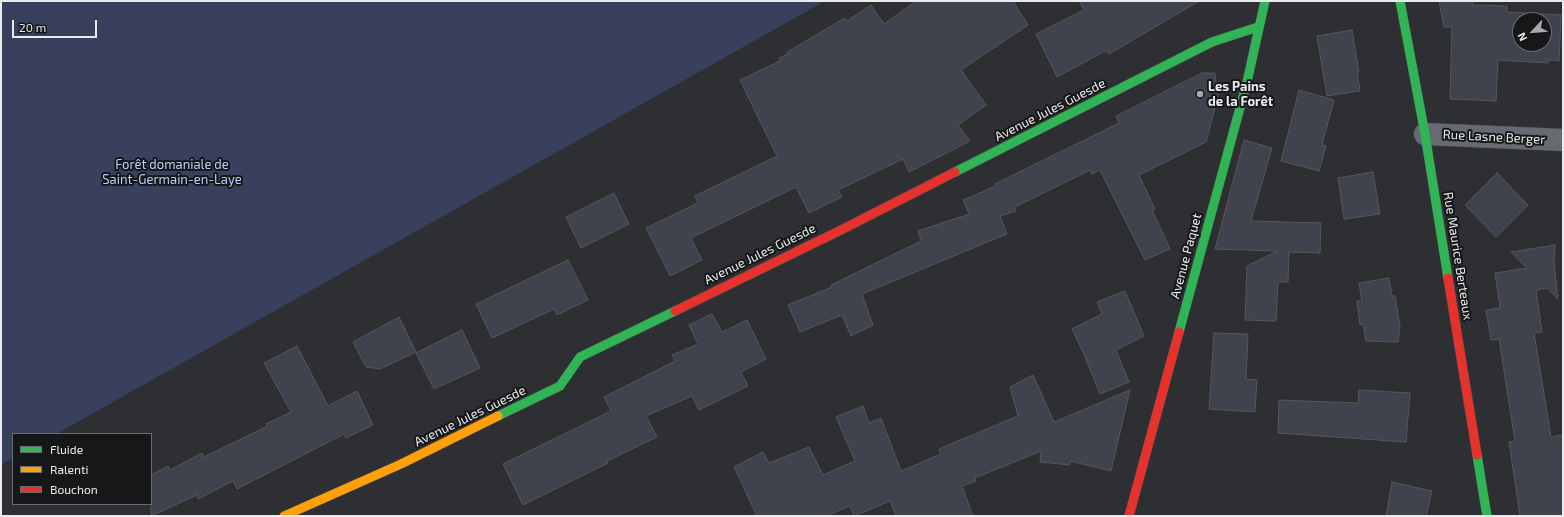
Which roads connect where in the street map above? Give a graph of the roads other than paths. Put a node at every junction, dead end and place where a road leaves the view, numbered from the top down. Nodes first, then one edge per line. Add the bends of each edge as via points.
1 (1265, 1) edge
2 (1400, 1) edge
3 (1258, 27) junction
4 (1425, 134) junction
5 (1563, 140) edge
6 (284, 516) edge
7 (1129, 516) edge
8 (1487, 516) edge

1 - 3 street, Avenue Paquet
2 - 4 street, Rue Maurice Berteaux
3 - 6 street, Avenue Jules Guesde via 1212,42 840,230 580,357 560,386 401,464
3 - 7 street, Avenue Paquet via 1246,82
4 - 5 street, Rue Lasne Berger
4 - 8 street, Rue Maurice Berteaux

